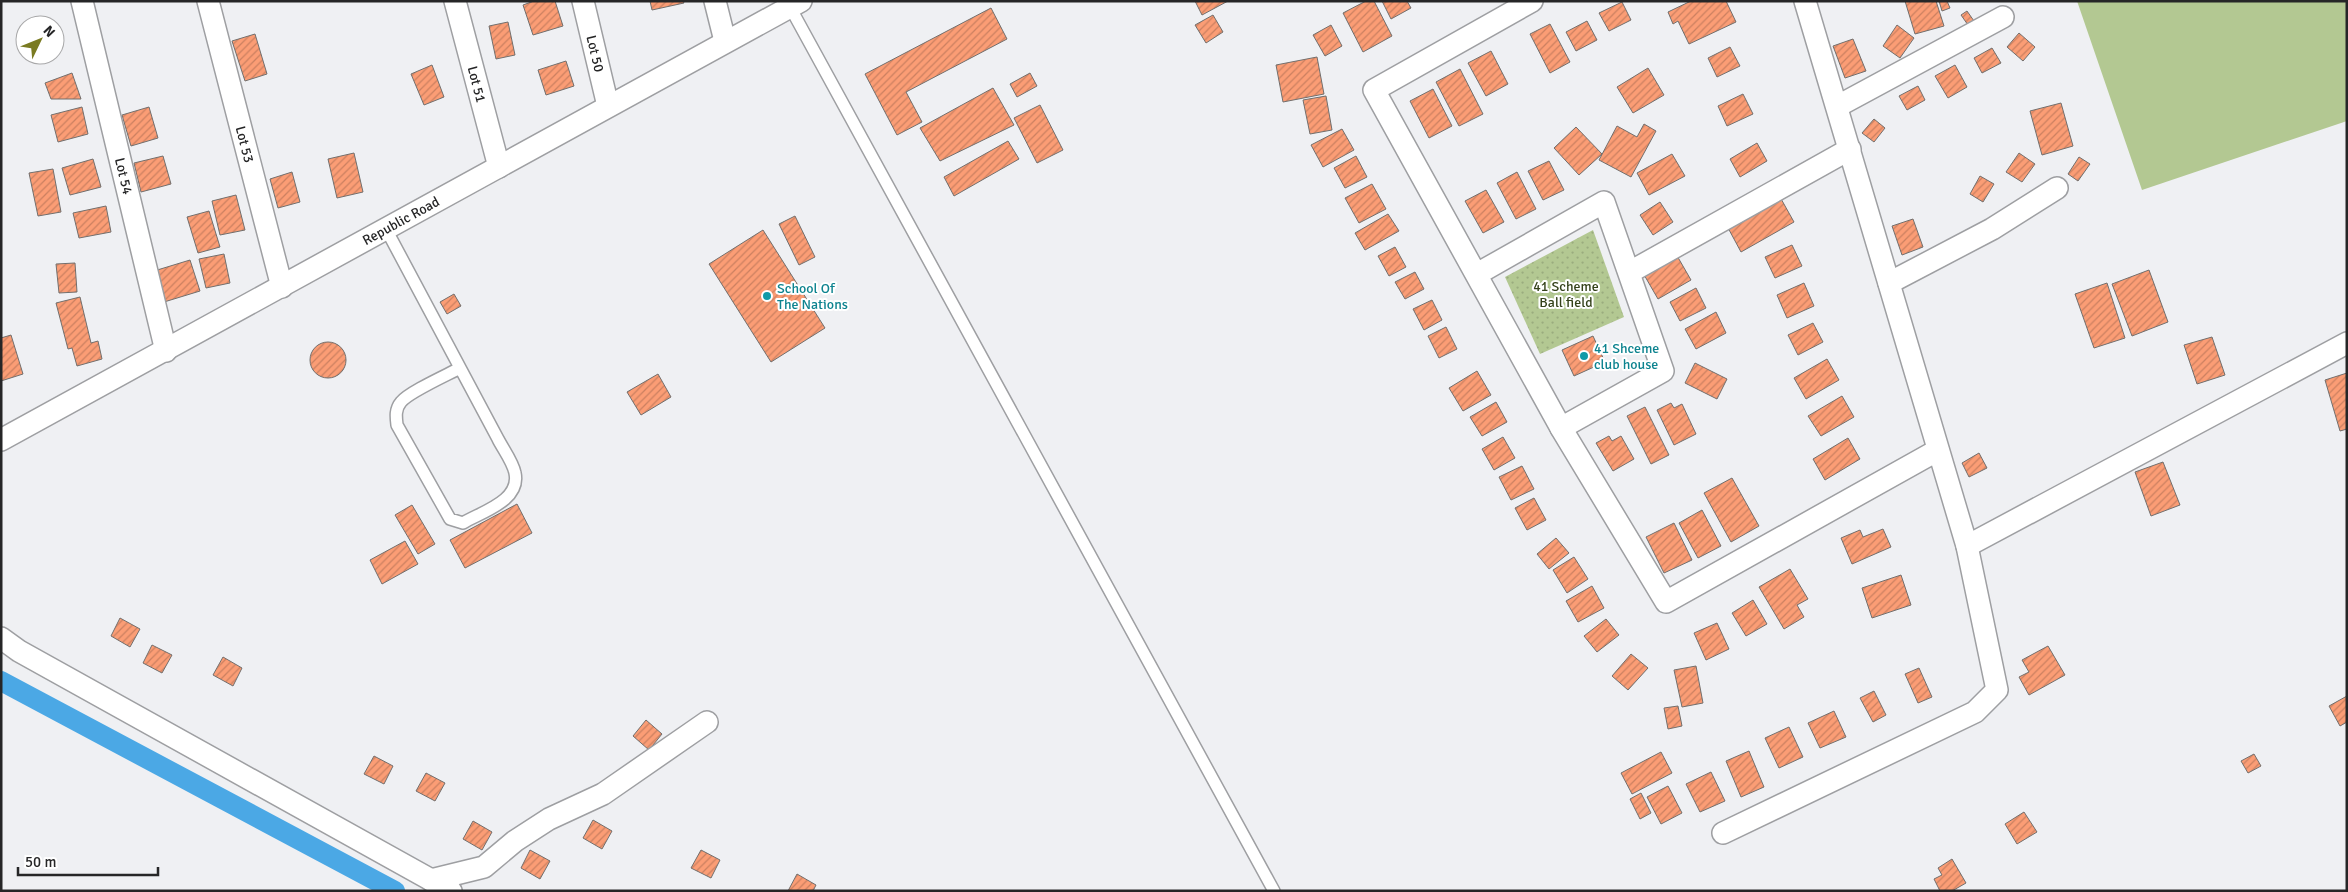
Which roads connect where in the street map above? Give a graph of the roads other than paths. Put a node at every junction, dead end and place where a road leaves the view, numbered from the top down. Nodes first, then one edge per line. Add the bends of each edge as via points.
1 (82, 1) edge
2 (208, 1) edge
3 (455, 1) edge
4 (583, 1) edge
5 (715, 1) edge
6 (1532, 1) edge
7 (1805, 1) edge
8 (795, 4) edge
9 (2003, 17) dead end
10 (725, 41) junction
11 (608, 106) junction
12 (1838, 106) junction
13 (1850, 149) junction
14 (499, 167) junction
15 (2057, 188) dead end
16 (386, 229) junction
17 (1630, 272) junction
18 (1476, 274) junction
19 (1889, 283) junction
20 (282, 287) junction
21 (2347, 344) edge
22 (166, 351) junction
23 (460, 368) junction
24 (1561, 428) junction
25 (1, 440) edge
26 (1938, 450) junction
27 (1967, 546) junction
28 (1, 638) edge
29 (707, 722) dead end
30 (1723, 833) dead end
31 (430, 880) junction
32 (451, 891) edge
33 (1274, 891) edge

1 - 22 street, Lot 54
2 - 20 street, Lot 53
3 - 14 street, Lot 51
4 - 11 street, Lot 50
5 - 10 street
6 - 18 street via 1374,90
7 - 12 street
8 - 10 street, Republic Road
8 - 33 lane
9 - 12 street
10 - 11 street, Republic Road
11 - 14 street, Republic Road
12 - 13 street
13 - 17 street
13 - 19 street
14 - 16 street, Republic Road
15 - 19 street via 1992,229
16 - 20 street, Republic Road
16 - 23 lane
17 - 18 street via 1604,202
17 - 24 street via 1663,371
18 - 24 street
19 - 26 street
20 - 22 street, Republic Road
21 - 27 street
22 - 25 street, Republic Road
23 - 23 lane via 515,472 513,491 507,498 462,522 450,519 397,425 396,414 401,402 410,395
24 - 26 street via 1666,602
26 - 27 street
27 - 30 street via 1997,690 1974,712
28 - 31 street
29 - 31 street via 603,794 549,819 515,841 484,867
31 - 32 street

